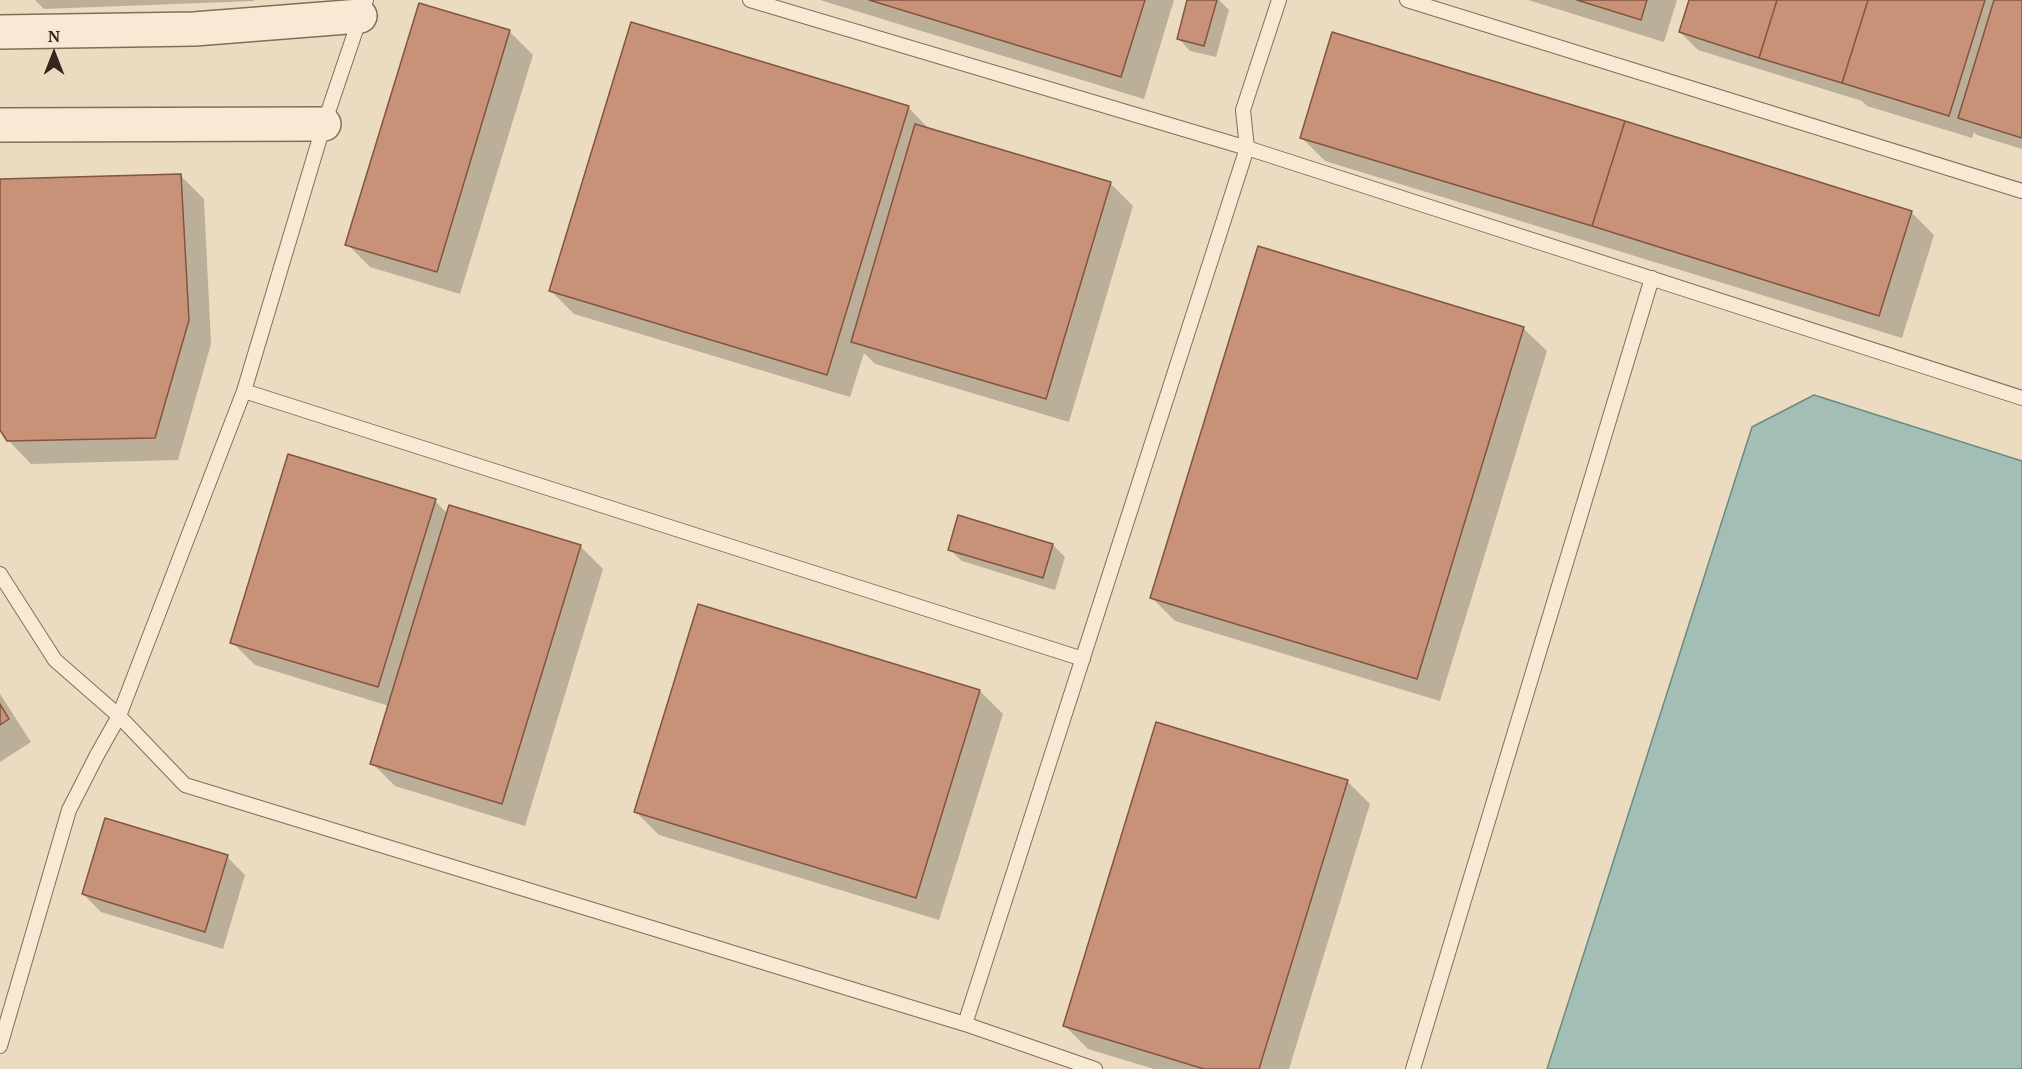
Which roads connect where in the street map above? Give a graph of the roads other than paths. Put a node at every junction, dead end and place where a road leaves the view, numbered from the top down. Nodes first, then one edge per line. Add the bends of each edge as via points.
1 (750, 0) edge
2 (1279, 0) edge
3 (1407, 0) edge
4 (363, 8) edge
5 (0, 33) edge
6 (324, 124) junction
7 (0, 125) edge
8 (1247, 148) junction
9 (2022, 191) edge
10 (1652, 278) junction
11 (244, 391) junction
12 (2022, 398) edge
13 (0, 574) edge
14 (1083, 659) junction
15 (119, 717) junction
16 (965, 1024) junction
17 (0, 1046) edge
18 (1095, 1069) edge
19 (1413, 1069) edge

1 - 8 lane
2 - 8 lane via 1243,110
3 - 9 lane
4 - 5 street via 194,29
4 - 6 lane
6 - 7 street
6 - 11 lane
8 - 10 lane
8 - 14 lane
10 - 12 lane
10 - 19 lane
11 - 14 lane
11 - 15 lane
13 - 15 lane via 55,660
14 - 16 lane
15 - 16 lane via 185,785
15 - 17 lane via 69,810
16 - 18 lane

